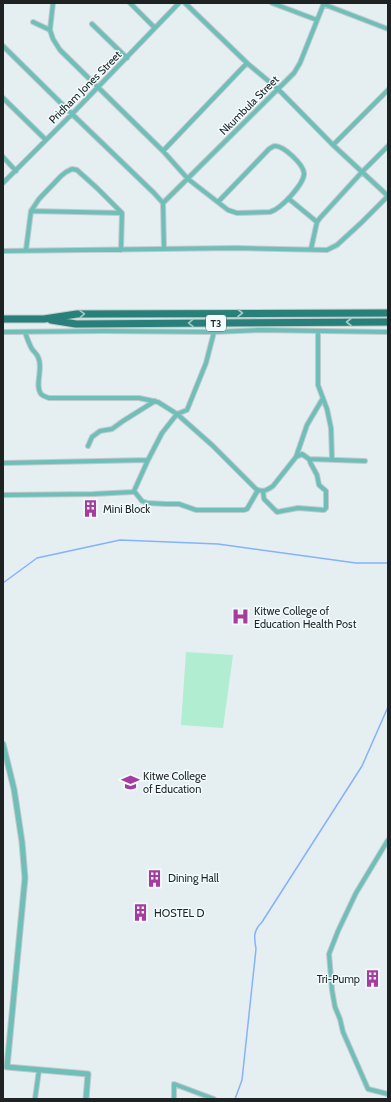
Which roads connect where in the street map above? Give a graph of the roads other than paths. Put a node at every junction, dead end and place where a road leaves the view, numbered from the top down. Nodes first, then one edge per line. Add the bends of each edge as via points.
1 (54, 3) edge
2 (130, 3) edge
3 (179, 3) edge
4 (185, 3) edge
5 (272, 3) edge
6 (323, 4) edge
7 (317, 20) junction
8 (33, 22) dead end
9 (92, 24) dead end
10 (155, 28) junction
11 (388, 29) edge
12 (50, 30) junction
13 (3, 46) edge
14 (127, 58) junction
15 (247, 63) junction
16 (98, 87) junction
17 (278, 90) junction
18 (388, 90) edge
19 (3, 98) edge
20 (72, 114) junction
21 (46, 140) junction
22 (333, 145) junction
23 (388, 146) edge
24 (163, 151) junction
25 (3, 157) edge
26 (16, 171) junction
27 (362, 172) junction
28 (188, 178) junction
29 (3, 183) edge
30 (388, 196) edge
31 (289, 199) junction
32 (218, 202) junction
33 (163, 204) junction
34 (31, 211) junction
35 (122, 213) junction
36 (317, 222) junction
37 (164, 249) junction
38 (26, 250) junction
39 (121, 250) junction
40 (311, 250) junction
41 (3, 251) edge
42 (209, 313) junction
43 (388, 313) edge
44 (3, 319) edge
45 (44, 319) junction
46 (388, 322) edge
47 (212, 323) junction
48 (3, 332) edge
49 (25, 332) junction
50 (214, 332) junction
51 (318, 332) junction
52 (388, 332) edge
53 (323, 398) junction
54 (155, 401) junction
55 (177, 414) junction
56 (88, 446) dead end
57 (296, 457) junction
58 (309, 459) junction
59 (332, 459) junction
60 (148, 460) junction
61 (364, 461) dead end
62 (3, 463) edge
63 (258, 490) junction
64 (134, 491) junction
65 (264, 491) junction
66 (3, 495) edge
67 (3, 744) edge
68 (388, 840) edge
69 (5, 1067) edge
70 (39, 1070) junction
71 (388, 1094) edge
72 (36, 1099) edge
73 (86, 1099) edge
74 (174, 1099) edge
75 (214, 1099) edge

1 - 12 street
2 - 10 street
3 - 10 street, Pridham Jones Street
4 - 15 street
5 - 7 street
6 - 7 street, Nkumbula Street
6 - 11 street
7 - 17 street, Nkumbula Street via 298,68
8 - 12 street
9 - 14 street
10 - 14 street, Pridham Jones Street
12 - 16 street via 60,50
13 - 20 street
14 - 16 street, Pridham Jones Street
15 - 17 street
15 - 24 street
16 - 20 street, Pridham Jones Street
16 - 24 street
17 - 22 street
17 - 28 street, Nkumbula Street
18 - 22 street
19 - 21 street
20 - 21 street, Pridham Jones Street
20 - 33 street
21 - 26 street, Pridham Jones Street
22 - 27 street
23 - 27 street
24 - 28 street
25 - 26 street
26 - 29 street, Pridham Jones Street
27 - 30 street
27 - 36 street
28 - 32 street
28 - 33 street, Nkumbula Street
30 - 40 street via 337,245 327,250
31 - 32 street via 270,212 233,212
31 - 32 street via 303,179 303,169 289,152 275,146 269,148
31 - 36 street
33 - 37 street
34 - 35 street
34 - 35 street via 38,200 72,169 97,188
34 - 38 street
35 - 39 street
36 - 40 street
37 - 39 street
37 - 40 street
38 - 39 street
38 - 41 street
42 -> 43 highway, T3
45 -> 42 highway, T3 via 77,314
42 - 47 street
44 - 45 highway, T3
47 -> 45 highway, T3 via 76,324
46 -> 47 highway, T3
47 - 50 street
48 - 49 street
49 - 50 street
49 - 54 street via 40,362 38,386 42,396
50 - 51 street
50 - 55 street via 206,363 187,410
51 - 52 street
51 - 53 street via 318,385
53 - 57 street via 308,425
53 - 59 street via 331,428
54 - 55 street
54 - 56 street via 112,428 100,431 92,437
55 - 60 street via 162,434
55 - 63 street
57 - 58 street via 302,454
57 - 65 street via 273,486
58 - 59 street
58 - 65 street via 319,485 326,491 324,510 298,508 277,512 264,499
59 - 61 street
60 - 62 street
60 - 64 street
63 - 64 street via 244,510 196,510 179,504 147,503
63 - 65 street
64 - 66 street via 114,494
67 - 69 street via 14,789 25,878
68 - 71 street via 356,894 329,954 335,1007 343,1032 368,1089
69 - 70 street
70 - 72 street
70 - 73 street via 88,1074
74 - 75 street via 174,1084

